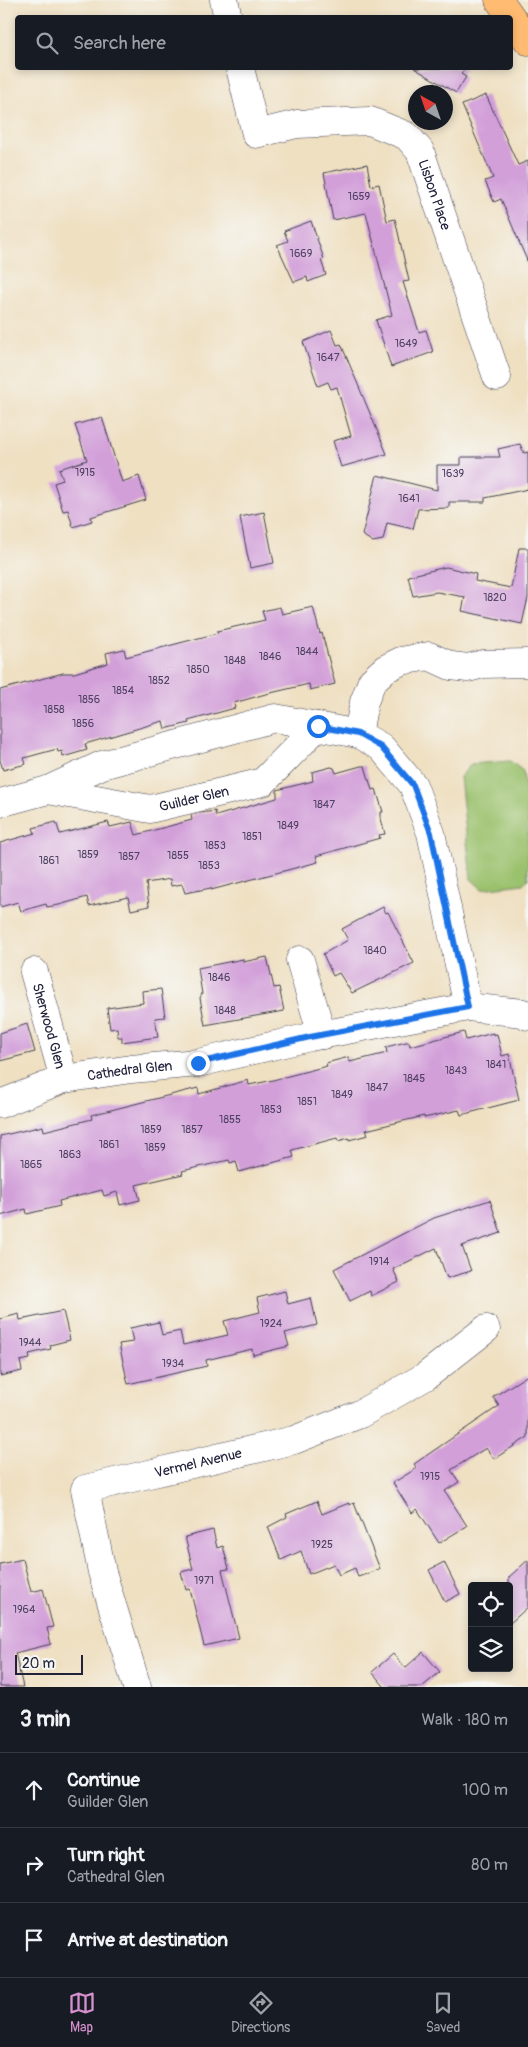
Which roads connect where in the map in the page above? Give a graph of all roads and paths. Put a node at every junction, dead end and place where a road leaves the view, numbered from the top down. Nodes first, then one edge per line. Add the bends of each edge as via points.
1 (224, 0) edge
2 (499, 0) edge
3 (227, 15) edge
4 (510, 15) edge
5 (513, 20) edge
6 (528, 41) edge
7 (240, 70) edge
8 (497, 377) dead end
9 (528, 663) edge
10 (318, 726) junction
11 (358, 734) junction
12 (48, 790) junction
13 (0, 802) edge
14 (300, 960) dead end
15 (34, 972) dead end
16 (468, 1007) junction
17 (528, 1016) edge
18 (322, 1035) junction
19 (64, 1079) junction
20 (0, 1104) edge
21 (486, 1329) dead end
22 (137, 1687) edge

1 - 3 street
2 - 4 main road
5 - 6 main road
7 - 8 street, Lisbon Place via 256,134 297,124 370,121 407,136 420,151
9 - 11 street via 459,668 429,656 401,661 372,681
10 - 11 street, Guilder Glen
10 - 12 street, Guilder Glen via 275,718 102,765
10 - 12 street, Guilder Glen via 263,782 150,809
11 - 16 street, Guilder Glen via 381,747 413,785 431,833
12 - 13 street, Guilder Glen
14 - 18 street
15 - 19 street, Sherwood Glen
16 - 17 street, Cathedral Glen
16 - 18 street, Cathedral Glen
18 - 19 street, Cathedral Glen via 198,1063
19 - 20 street, Cathedral Glen
21 - 22 street, Vermel Avenue via 426,1376 360,1414 294,1440 85,1489 102,1572

